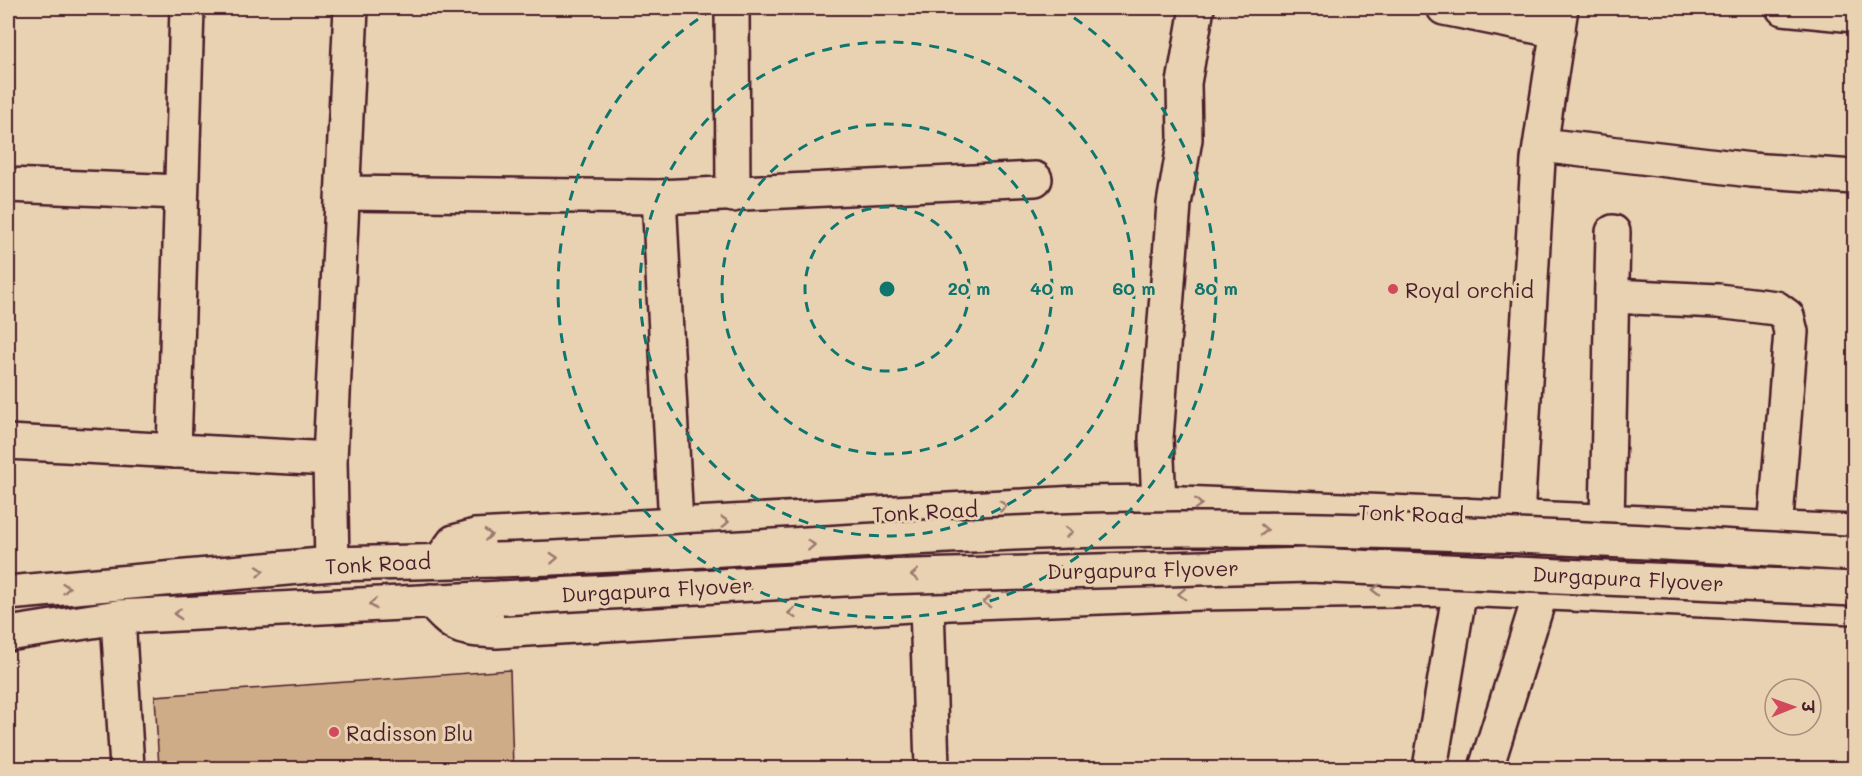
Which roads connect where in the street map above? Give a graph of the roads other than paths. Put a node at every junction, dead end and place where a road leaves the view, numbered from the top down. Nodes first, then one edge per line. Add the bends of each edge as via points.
1 (188, 8) edge
2 (351, 8) edge
3 (732, 8) edge
4 (1197, 8) edge
5 (1444, 8) edge
6 (1783, 8) edge
7 (1854, 15) edge
8 (1560, 19) edge
9 (1541, 145) junction
10 (1854, 177) edge
11 (1035, 179) dead end
12 (8, 185) edge
13 (180, 192) junction
14 (344, 193) junction
15 (733, 195) junction
16 (659, 197) junction
17 (1613, 232) dead end
18 (1612, 296) junction
19 (8, 442) edge
20 (174, 451) junction
21 (330, 459) junction
22 (1159, 502) junction
23 (1465, 515) junction
24 (1517, 517) junction
25 (1607, 521) junction
26 (676, 525) junction
27 (1775, 530) junction
28 (1854, 532) edge
29 (1854, 554) edge
30 (440, 561) junction
31 (332, 564) junction
32 (1460, 589) junction
33 (1854, 589) edge
34 (1542, 592) junction
35 (8, 593) edge
36 (431, 601) junction
37 (927, 604) junction
38 (1854, 607) edge
39 (118, 617) junction
40 (8, 634) edge
41 (127, 768) edge
42 (932, 768) edge
43 (1430, 768) edge
44 (1486, 768) edge

1 - 13 street
2 - 14 street
3 - 15 street
4 - 22 street via 1184,83 1185,139 1174,204 1156,438
5 - 8 street
6 - 7 street
8 - 9 street
9 - 10 street via 1751,170
9 - 24 street
11 - 15 street
12 - 13 street
13 - 20 street
14 - 16 street
14 - 21 street
15 - 16 street
16 - 26 street
17 - 18 street
18 - 25 street
18 - 27 street via 1718,301 1776,308 1787,316 1791,332
19 - 20 street
20 - 21 street
21 - 31 street
22 -> 23 street, Tonk Road
26 -> 22 street, Tonk Road via 964,508
23 - 24 street, Tonk Road
23 - 32 street
24 - 25 street, Tonk Road
25 - 27 street, Tonk Road
30 -> 26 street, Tonk Road via 454,542 475,536
27 - 28 street, Tonk Road
30 -> 29 street, Durgapura Flyover, bridge via 1176,529 1640,541
30 - 31 street, Tonk Road
35 -> 31 street, Tonk Road
32 - 34 street, Tonk Road
32 -> 37 street, Tonk Road via 1200,593
32 - 43 street
33 -> 36 street, Durgapura Flyover, bridge via 1310,565 881,577
34 - 38 street, Tonk Road
34 - 44 street
37 -> 36 street, Tonk Road via 496,631 469,630 450,623
36 -> 39 street, Durgapura Flyover
37 - 42 street
39 - 40 street, Durgapura Flyover
39 - 41 street

